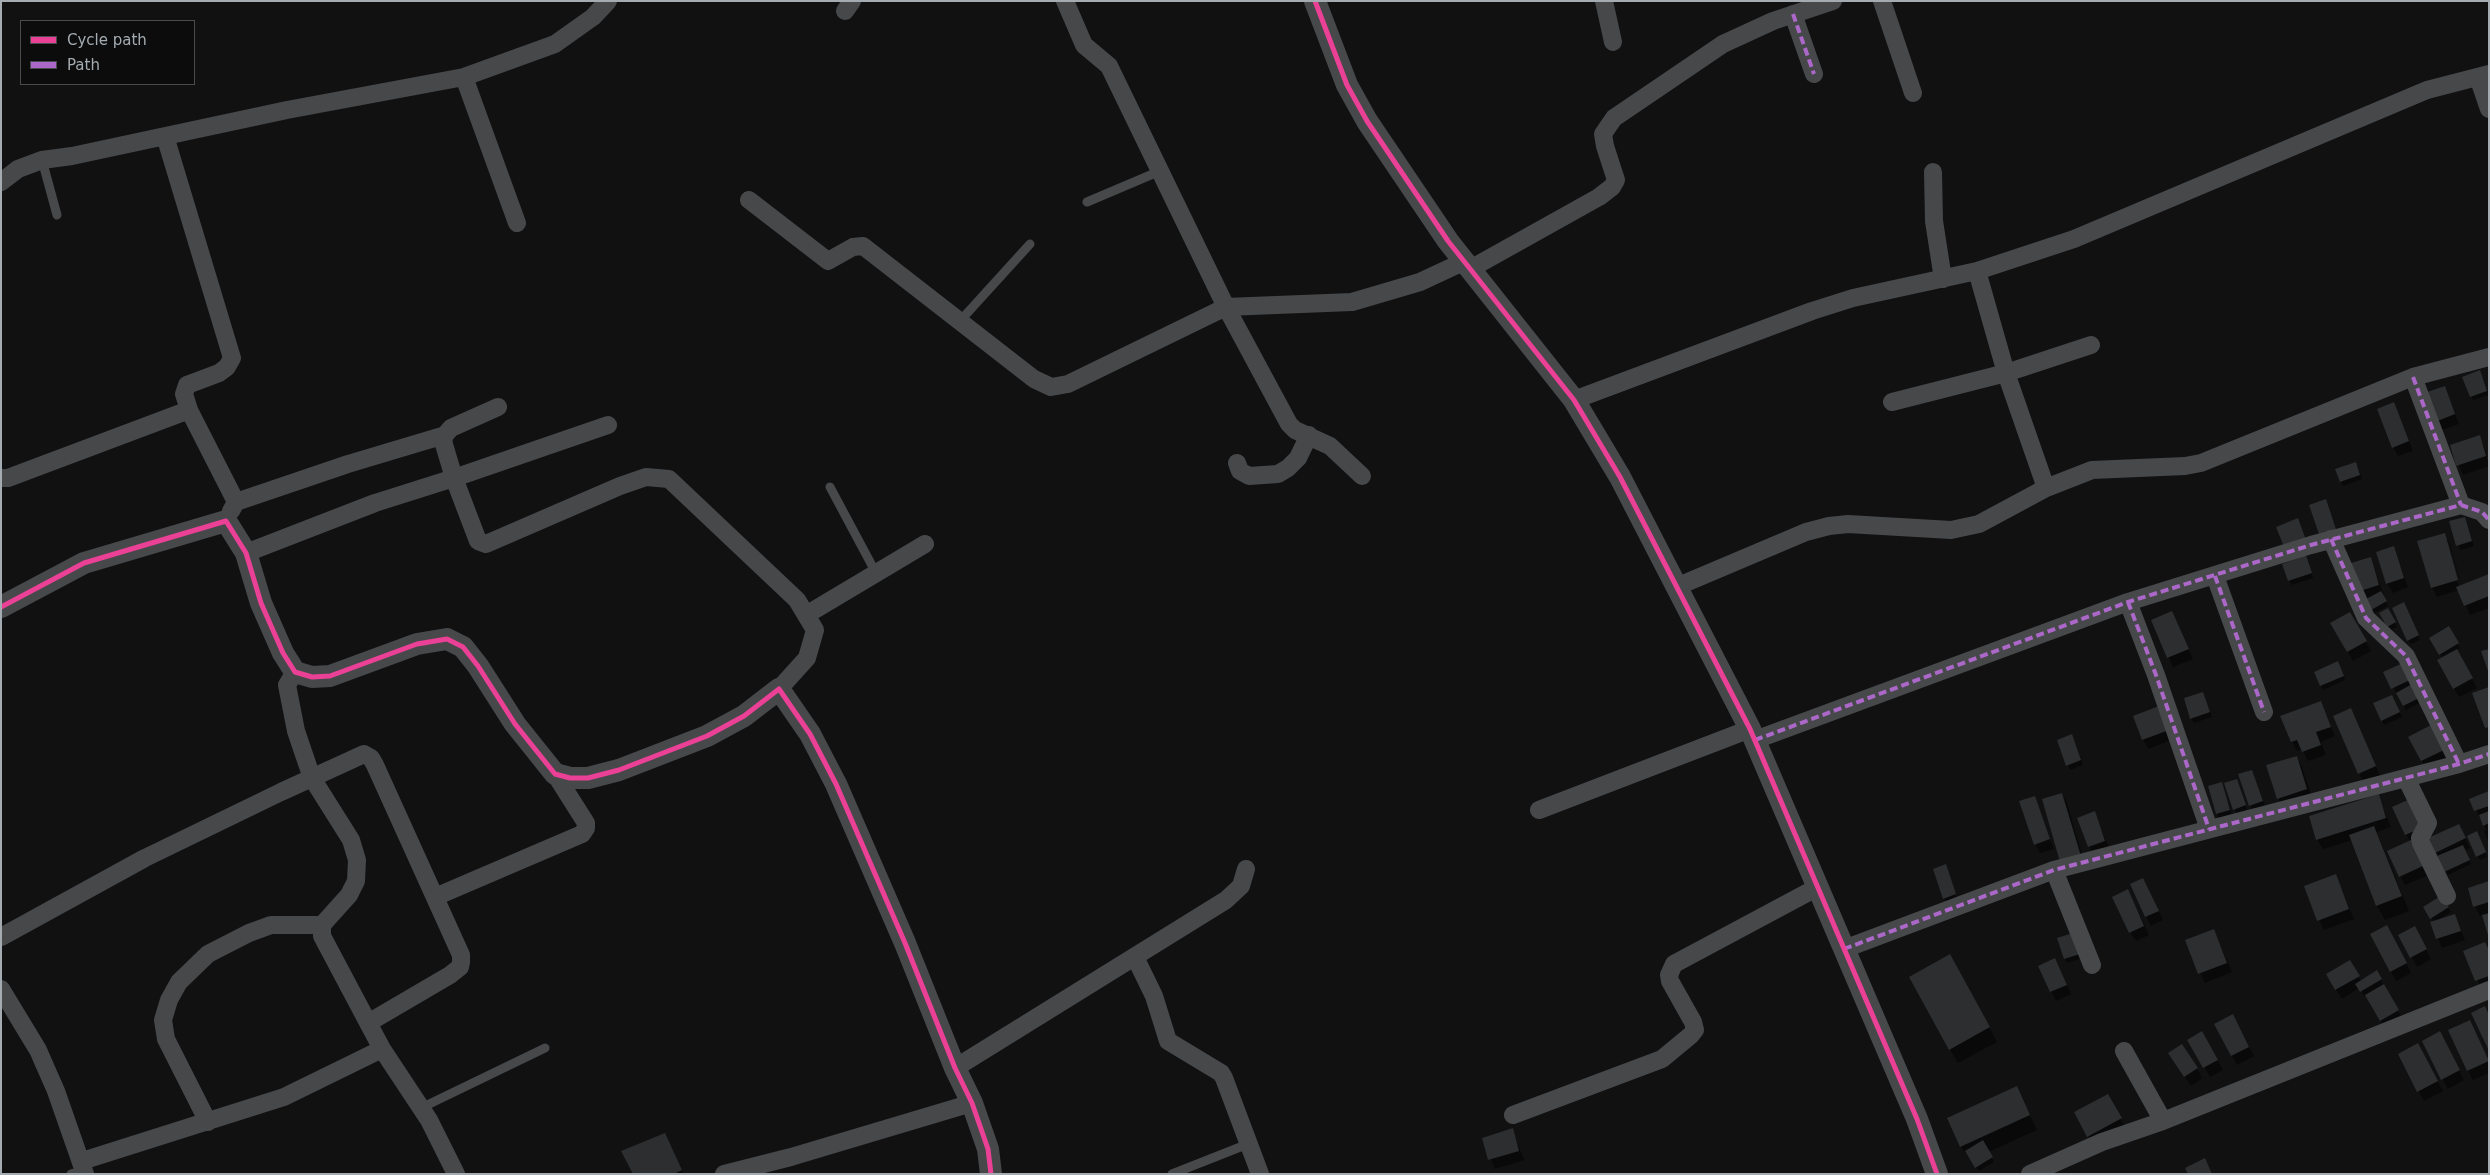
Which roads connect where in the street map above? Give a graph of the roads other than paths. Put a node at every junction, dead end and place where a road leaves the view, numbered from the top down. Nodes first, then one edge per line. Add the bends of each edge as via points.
1 (608, 1) edge
2 (1065, 1) edge
3 (1315, 1) edge
4 (1604, 1) edge
5 (1833, 1) edge
6 (1882, 1) edge
7 (1793, 14) junction
8 (1613, 42) dead end
9 (1814, 74) dead end
10 (2483, 75) edge
11 (464, 76) junction
12 (1913, 93) dead end
13 (2489, 109) edge
14 (165, 136) junction
15 (42, 160) junction
16 (1160, 171) junction
17 (1933, 172) dead end
18 (1, 182) edge
19 (749, 200) dead end
20 (1088, 202) dead end
21 (57, 215) dead end
22 (517, 223) dead end
23 (1030, 244) dead end
24 (1468, 265) junction
25 (1977, 272) junction
26 (1943, 279) junction
27 (1226, 306) junction
28 (960, 321) junction
29 (2091, 346) dead end
30 (2489, 357) edge
31 (2006, 373) junction
32 (2413, 377) junction
33 (1574, 400) junction
34 (1892, 402) dead end
35 (498, 408) dead end
36 (189, 410) junction
37 (608, 424) dead end
38 (445, 435) junction
39 (1309, 435) junction
40 (1237, 462) dead end
41 (1362, 476) dead end
42 (1, 478) edge
43 (454, 478) junction
44 (830, 487) dead end
45 (2046, 488) junction
46 (2461, 505) junction
47 (231, 512) junction
48 (2489, 520) edge
49 (2331, 540) junction
50 (925, 544) dead end
51 (246, 553) junction
52 (876, 573) junction
53 (2215, 576) junction
54 (1676, 587) junction
55 (2128, 602) junction
56 (1, 608) edge
57 (806, 615) junction
58 (295, 672) junction
59 (779, 689) junction
60 (2264, 712) dead end
61 (1752, 734) junction
62 (2489, 754) edge
63 (2460, 764) junction
64 (555, 774) junction
65 (312, 778) junction
66 (2406, 778) junction
67 (1539, 810) dead end
68 (2209, 829) junction
69 (1246, 869) dead end
70 (2054, 870) junction
71 (1818, 887) junction
72 (2447, 896) dead end
73 (435, 897) junction
74 (322, 924) junction
75 (1, 936) edge
76 (1844, 949) junction
77 (1135, 957) junction
78 (2092, 965) dead end
79 (1, 989) edge
80 (2489, 990) edge
81 (368, 1023) junction
82 (545, 1048) dead end
83 (382, 1049) junction
84 (2124, 1051) dead end
85 (955, 1068) junction
86 (972, 1102) junction
87 (421, 1108) junction
88 (1513, 1115) dead end
89 (2163, 1121) junction
90 (208, 1122) junction
91 (1248, 1144) junction
92 (81, 1170) edge
93 (456, 1174) edge
94 (724, 1174) edge
95 (992, 1174) edge
96 (1172, 1174) edge
97 (1260, 1174) edge
98 (1938, 1174) edge
99 (2030, 1174) edge

1 - 11 street via 593,18 555,44
2 - 16 street via 1084,45 1109,66
3 - 24 street via 1347,85 1367,121
4 - 8 street
5 - 7 street
6 - 12 street
7 - 9 street
7 - 24 street via 1723,44 1614,118 1604,134 1616,180 1612,187
10 - 13 street
10 - 25 street via 2428,90 2074,239
11 - 14 street
11 - 22 street
14 - 15 street
14 - 36 street via 232,358 219,373 187,385 184,394
15 - 18 street via 18,169
15 - 21 lane
16 - 20 lane
16 - 27 street
17 - 26 street via 1934,221
19 - 28 street via 828,261 854,247 863,246
23 - 28 lane
24 - 27 street via 1352,302
24 - 33 street
25 - 26 street
25 - 31 street
26 - 33 street via 1853,298 1812,311
27 - 28 street via 1068,384 1051,387 1034,379
27 - 39 street via 1289,424
29 - 31 street
30 - 32 street
31 - 34 street
31 - 45 street
32 - 45 street via 2201,463 2092,470
32 - 46 street
33 - 54 street via 1620,477
35 - 38 street via 451,428
36 - 42 street
36 - 47 street
37 - 43 street
38 - 43 street via 443,441
38 - 47 street via 348,464
39 - 40 street via 1298,458 1278,474 1249,476 1240,472
39 - 41 street via 1330,446
43 - 51 street via 375,503
43 - 57 street via 478,541 486,544 620,486 646,477 668,479 797,600
44 - 52 lane
45 - 54 street via 1979,524 1951,530 1848,524 1806,532
46 - 48 street via 2482,512
46 - 49 street
47 - 51 street
47 - 56 street via 84,563
49 - 53 street
49 - 63 street via 2366,618 2406,656
50 - 52 street
51 - 58 street via 261,603 283,654
52 - 57 street
53 - 55 street
53 - 60 street
54 - 61 street
55 - 61 street
55 - 68 street
57 - 59 street via 815,630 807,658
58 - 64 street via 330,676 416,644 447,639 463,647 515,724
58 - 65 street via 287,685 296,731
59 - 64 street via 744,716 707,736 619,770 588,778
59 - 85 street via 810,734 836,784
61 - 67 street
61 - 71 street
62 - 63 street
63 - 66 street
64 - 73 street via 586,823 582,834
65 - 73 street via 355,757 364,754 371,758
65 - 74 street via 351,840 357,860 356,881 349,895
65 - 75 street via 145,858
66 - 68 street
66 - 72 street via 2428,823 2420,838 2421,843
68 - 70 street
69 - 77 street via 1245,879 1236,893
70 - 76 street
70 - 78 street
71 - 76 street
71 - 88 street via 1674,964 1670,981 1694,1026 1691,1035 1662,1059
73 - 81 street via 461,955 460,967
74 - 81 street via 322,936
74 - 90 street via 272,925 249,932 208,954 179,982 162,1020 166,1039
76 - 98 street
77 - 85 street
77 - 91 street via 1154,996 1168,1041 1221,1073
79 - 92 street via 38,1050
80 - 89 street
81 - 83 street
82 - 87 lane
83 - 87 street
83 - 90 street via 284,1097
84 - 89 street
85 - 86 street
86 - 94 street
86 - 95 street via 988,1149
87 - 93 street
89 - 99 street via 2102,1142
90 - 92 street
91 - 96 lane
91 - 97 street

